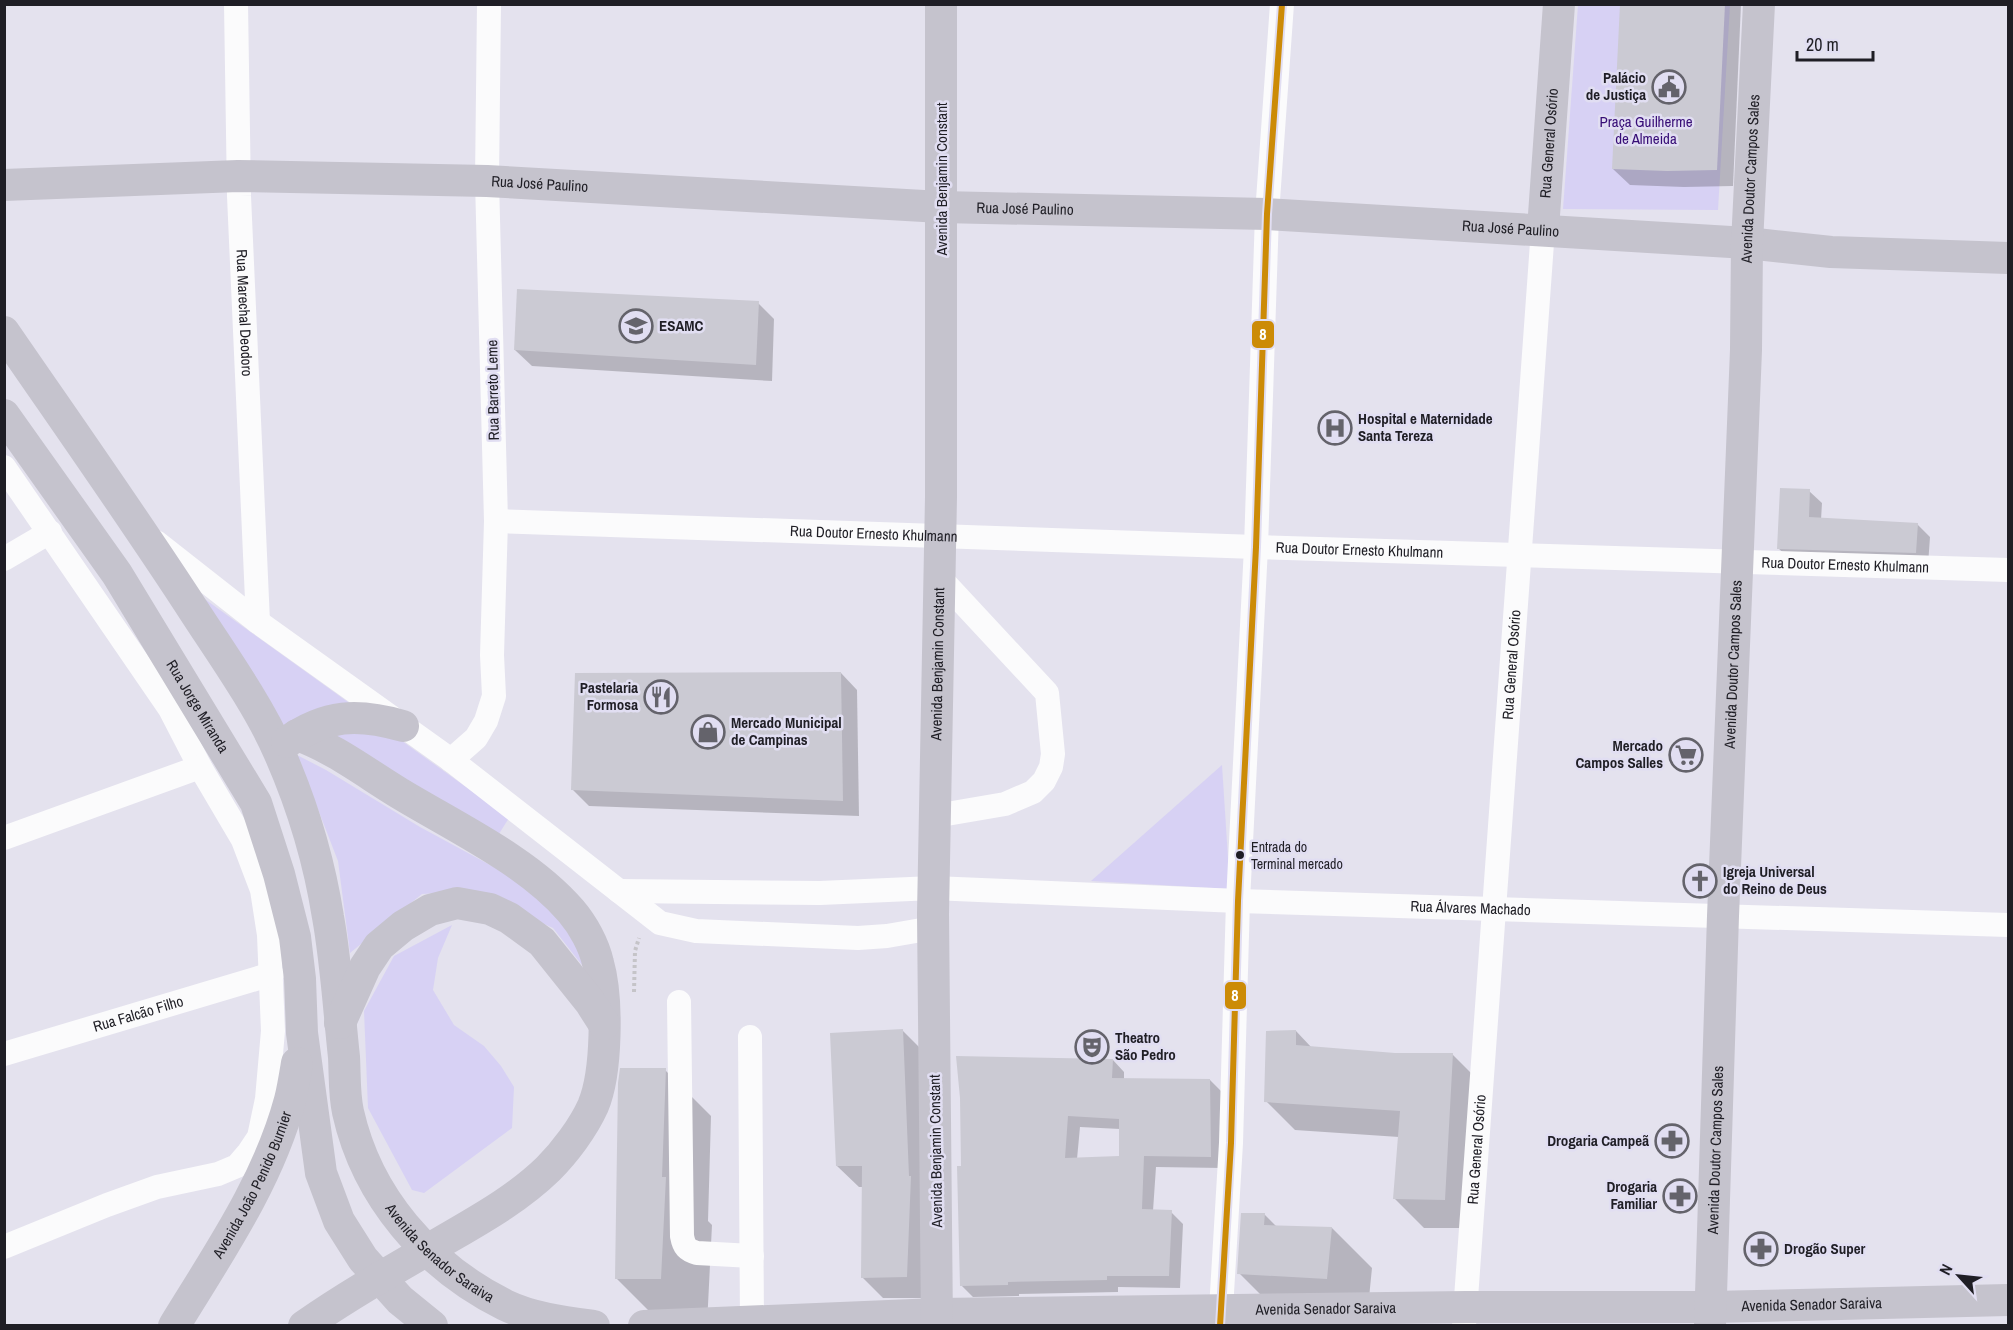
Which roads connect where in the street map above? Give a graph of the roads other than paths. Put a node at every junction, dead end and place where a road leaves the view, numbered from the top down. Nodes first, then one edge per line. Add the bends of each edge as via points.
1 (236, 4) edge
2 (489, 4) edge
3 (941, 4) edge
4 (1282, 4) edge
5 (1558, 4) edge
6 (1759, 4) edge
7 (238, 176) junction
8 (488, 181) junction
9 (4, 184) edge
10 (941, 207) junction
11 (1267, 214) junction
12 (1543, 229) junction
13 (1747, 243) junction
14 (2008, 258) edge
15 (4, 332) edge
16 (4, 415) edge
17 (4, 467) edge
18 (496, 521) junction
19 (142, 531) junction
20 (50, 532) junction
21 (940, 536) junction
22 (1256, 547) junction
23 (1519, 554) junction
24 (4, 559) edge
25 (1737, 561) junction
26 (2008, 570) edge
27 (940, 578) junction
28 (258, 622) junction
29 (403, 726) junction
30 (287, 742) junction
31 (451, 760) junction
32 (200, 767) junction
33 (256, 803) junction
34 (935, 816) junction
35 (4, 838) edge
36 (933, 888) junction
37 (619, 891) junction
38 (1238, 901) junction
39 (1495, 908) junction
40 (1723, 916) junction
41 (2008, 925) edge
42 (933, 928) junction
43 (272, 974) junction
44 (679, 1002) dead end
45 (340, 1024) junction
46 (606, 1028) junction
47 (302, 1033) junction
48 (750, 1037) dead end
49 (4, 1054) edge
50 (4, 1247) edge
51 (752, 1256) junction
52 (2008, 1300) edge
53 (1465, 1316) edge
54 (1711, 1316) edge
55 (1220, 1318) edge
56 (937, 1320) edge
57 (752, 1321) junction
58 (174, 1326) edge
59 (304, 1326) edge
60 (432, 1326) edge
61 (594, 1326) edge
62 (644, 1326) edge

1 - 7 street, Rua Marechal Deodoro
2 - 8 street, Rua Barreto Leme
3 - 10 main road, Avenida Benjamin Constant
4 - 11 street
5 - 12 main road, Rua General Osório
6 - 13 main road, Avenida Doutor Campos Sales
7 - 8 main road, Rua José Paulino
7 - 9 main road, Rua José Paulino
7 - 28 street, Rua Marechal Deodoro
8 - 10 main road, Rua José Paulino
8 - 18 street, Rua Barreto Leme
10 - 11 main road, Rua José Paulino
10 - 21 main road, Avenida Benjamin Constant
11 - 12 main road, Rua José Paulino
11 - 22 street
12 - 13 main road, Rua José Paulino
12 - 23 street, Rua General Osório
13 - 14 main road, Rua José Paulino via 1831,252
13 - 25 main road, Avenida Doutor Campos Sales
15 - 19 main road
16 - 33 main road, Rua Jorge Miranda via 117,574
17 - 20 street, Rua Jorge Miranda
18 - 21 street, Rua Doutor Ernesto Khulmann
18 - 31 street, Rua Barreto Leme via 494,696 476,738
19 - 28 street
19 - 30 main road via 251,702
20 - 24 street
20 - 32 street, Rua Jorge Miranda via 170,709
21 - 22 street, Rua Doutor Ernesto Khulmann
21 - 27 main road, Avenida Benjamin Constant
22 - 23 street, Rua Doutor Ernesto Khulmann
22 - 38 street
23 - 25 street, Rua Doutor Ernesto Khulmann
23 - 39 street, Rua General Osório
25 - 26 street, Rua Doutor Ernesto Khulmann
25 - 40 main road, Avenida Doutor Campos Sales
27 - 34 main road, Avenida Benjamin Constant
27 - 34 street via 1047,693 1053,754 1044,781 1033,792 1005,804
28 - 29 street
29 - 30 main road via 376,718 349,717 322,723
29 - 31 street
30 - 33 main road via 267,765
30 - 45 main road via 328,918
30 - 46 main road via 328,748 500,853 551,892 587,935 598,963
31 - 37 street
32 - 35 street
32 - 43 street, Rua Jorge Miranda via 243,840 262,890
33 - 47 main road, Rua Jorge Miranda via 295,937
34 - 36 main road, Avenida Benjamin Constant
36 - 37 street, Rua Álvares Machado via 820,893
36 - 38 street, Rua Álvares Machado
36 - 42 main road, Avenida Benjamin Constant
37 - 42 street via 660,923 696,931 858,938
38 - 39 street, Rua Álvares Machado
38 - 55 street via 1232,1143
39 - 40 street, Rua Álvares Machado
39 - 53 street, Rua General Osório
40 - 41 street, Rua Álvares Machado
40 - 54 main road, Avenida Doutor Campos Sales
42 - 56 main road, Avenida Benjamin Constant
43 - 49 street, Rua Falcão Filho
43 - 50 street, Rua Jorge Miranda via 273,1031 267,1099 259,1137 237,1166 157,1187
44 - 51 street via 684,1245 697,1253
45 - 46 main road via 365,967 379,946 430,910 458,903 490,909 542,942
45 - 61 main road, Avenida Senador Saraiva via 348,1111 367,1170 414,1238 456,1275 506,1305 554,1321
46 - 59 main road via 601,1078 593,1106 549,1168 504,1206 342,1299
47 - 58 main road, Avenida João Penido Burnier via 290,1099 268,1161 235,1227
47 - 60 main road via 321,1173 339,1221 363,1259 400,1300
48 - 51 street
51 - 57 street
52 - 54 main road, Avenida Senador Saraiva
53 - 54 main road, Avenida Senador Saraiva
53 - 55 main road, Avenida Senador Saraiva
55 - 56 main road, Avenida Senador Saraiva
56 - 57 main road, Avenida Senador Saraiva
57 - 62 main road, Avenida Senador Saraiva

